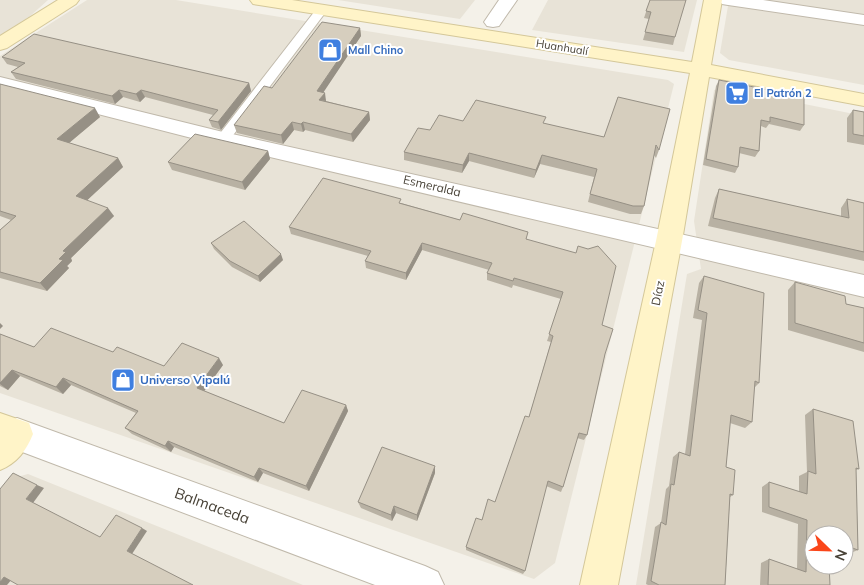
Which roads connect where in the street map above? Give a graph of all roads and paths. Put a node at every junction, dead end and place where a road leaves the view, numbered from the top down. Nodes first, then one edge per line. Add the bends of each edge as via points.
1 (70, 0) edge
2 (259, 0) edge
3 (508, 0) edge
4 (713, 0) edge
5 (728, 0) edge
6 (295, 2) edge
7 (322, 10) junction
8 (864, 20) edge
9 (493, 22) dead end
10 (0, 44) edge
11 (700, 69) junction
12 (0, 83) edge
13 (864, 100) edge
14 (223, 139) junction
15 (669, 241) junction
16 (864, 286) edge
17 (6, 439) edge
18 (425, 585) edge
19 (598, 585) edge

1 - 10 street
2 - 6 street, Huanhualí
3 - 9 street
4 - 11 street, Díaz
5 - 8 street
6 - 7 street, Huanhualí
7 - 11 street, Huanhualí
7 - 14 lane
11 - 13 street, Huanhualí
11 - 15 street, Díaz
12 - 14 street, Esmeralda
14 - 15 street, Esmeralda
15 - 16 street, Esmeralda
15 - 19 street, Díaz
17 - 18 street, Balmaceda

